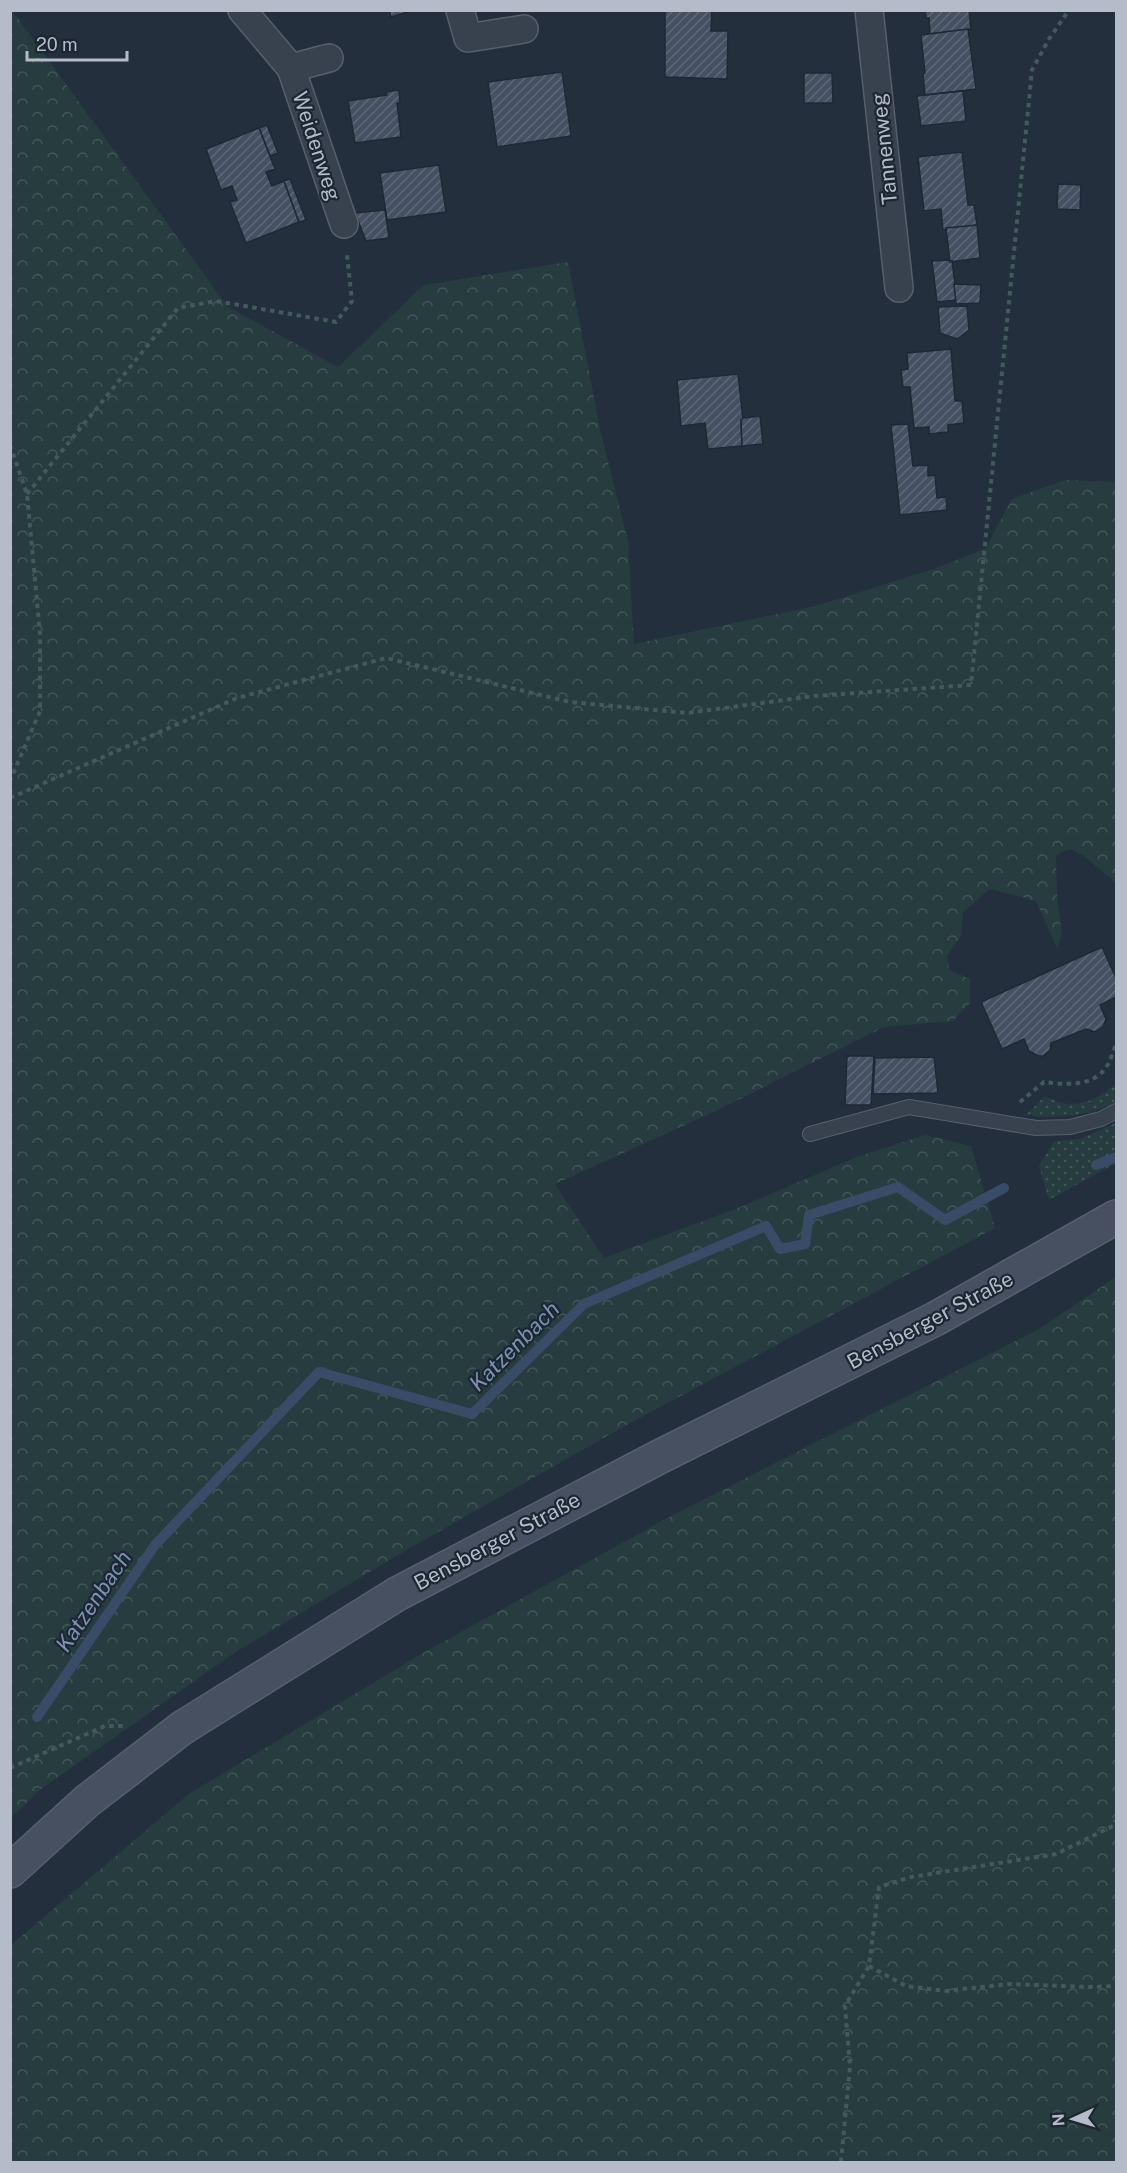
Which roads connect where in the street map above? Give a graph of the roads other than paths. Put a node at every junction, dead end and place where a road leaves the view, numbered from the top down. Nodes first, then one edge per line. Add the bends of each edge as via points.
1 (242, 10) edge
2 (460, 10) edge
3 (869, 10) edge
4 (524, 29) dead end
5 (328, 58) dead end
6 (291, 68) junction
7 (344, 224) road end
8 (899, 288) dead end
9 (1116, 1111) edge
10 (810, 1134) dead end
11 (1116, 1217) edge
12 (10, 1871) edge

1 - 6 street, Weidenweg
2 - 4 street via 468,38
3 - 8 street, Tannenweg
5 - 6 street, Weidenweg
6 - 7 street, Weidenweg
9 - 10 lane via 1070,1127 1036,1128 909,1107
11 - 12 main road, Bensberger Straße via 935,1319 397,1594 182,1728 87,1801

